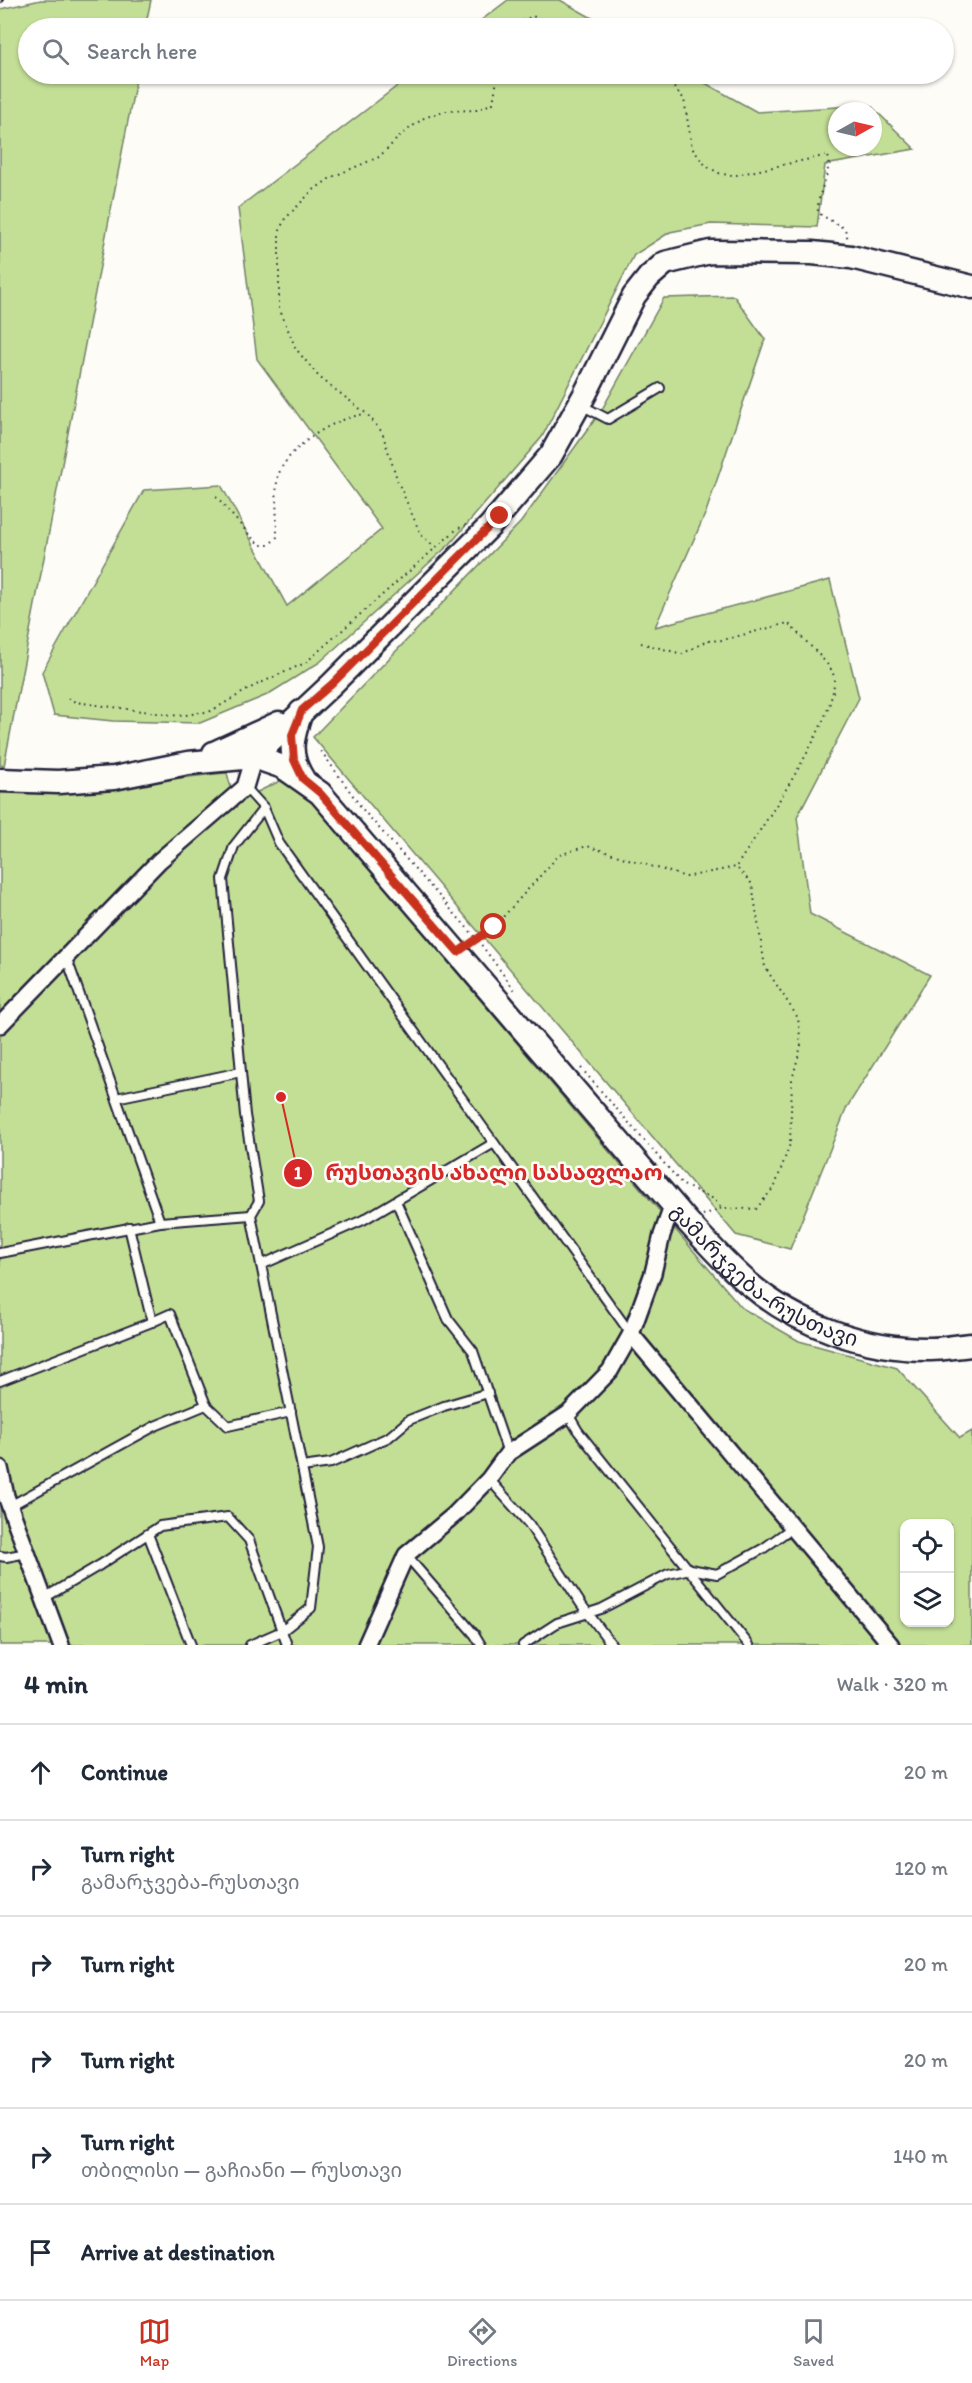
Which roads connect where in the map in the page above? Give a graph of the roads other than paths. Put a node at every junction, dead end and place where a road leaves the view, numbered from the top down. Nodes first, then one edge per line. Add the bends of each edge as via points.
1 (972, 286) edge
2 (660, 388) dead end
3 (579, 405) junction
4 (302, 710) junction
5 (254, 757) junction
6 (188, 763) junction
7 (303, 779) junction
8 (0, 780) edge
9 (245, 787) junction
10 (264, 808) junction
11 (66, 956) junction
12 (0, 1026) edge
13 (241, 1072) junction
14 (116, 1098) junction
15 (494, 1143) junction
16 (396, 1201) junction
17 (680, 1212) junction
18 (250, 1215) junction
19 (160, 1222) junction
20 (129, 1227) junction
21 (0, 1253) edge
22 (261, 1265) junction
23 (152, 1322) junction
24 (631, 1334) junction
25 (972, 1345) edge
26 (0, 1381) edge
27 (488, 1393) junction
28 (206, 1405) junction
29 (291, 1412) junction
30 (568, 1414) junction
31 (508, 1453) junction
32 (302, 1467) junction
33 (0, 1468) edge
34 (489, 1479) junction
35 (10, 1506) junction
36 (794, 1527) junction
37 (148, 1534) junction
38 (27, 1553) junction
39 (406, 1555) junction
40 (0, 1556) edge
41 (690, 1569) junction
42 (44, 1598) junction
43 (588, 1613) junction
44 (282, 1631) junction
45 (61, 1645) edge
46 (191, 1645) edge
47 (250, 1645) edge
48 (287, 1645) edge
49 (366, 1645) edge
50 (481, 1645) edge
51 (523, 1645) edge
52 (612, 1645) edge
53 (749, 1645) edge
54 (891, 1645) edge

1 - 3 main road via 851,257 812,253 710,252 665,262 634,296
2 - 3 lane via 609,419
3 - 4 main road via 551,455 490,526
4 - 5 main road
4 - 6 main road via 269,729
4 - 7 main road via 292,735 292,749
5 - 6 main road
5 - 7 main road, გამარჯვება-რუსთავი
5 - 9 street
6 - 8 main road via 114,778 58,782
7 - 17 main road, გამარჯვება-რუსთავი via 320,793
9 - 10 lane
9 - 11 street via 159,861
10 - 13 lane via 234,846 223,879
10 - 15 lane via 279,843
11 - 12 street
11 - 14 lane
13 - 14 lane
13 - 18 lane via 259,1201
14 - 19 lane
15 - 16 lane
15 - 24 lane
16 - 22 lane via 363,1220
16 - 27 lane via 448,1319 473,1351
17 - 24 street via 662,1235
17 - 25 main road, გამარჯვება-რუსთავი via 748,1284 775,1303 844,1336 930,1349
18 - 19 lane
18 - 22 lane
19 - 20 lane
20 - 21 lane
20 - 23 lane
22 - 29 lane
23 - 26 lane
23 - 28 lane via 170,1314
24 - 30 street via 610,1371
24 - 36 street
27 - 31 lane
27 - 32 lane via 409,1420 389,1437 331,1462
28 - 29 lane via 228,1426
28 - 35 lane via 155,1425
29 - 32 lane
30 - 31 street
30 - 41 lane
31 - 34 street
32 - 44 lane via 318,1547 311,1608
33 - 35 street
34 - 39 street
34 - 43 lane via 529,1524
35 - 38 street
36 - 41 lane via 717,1574
36 - 54 street
37 - 42 lane
37 - 44 lane via 160,1526 228,1518 249,1539
37 - 46 lane
38 - 40 lane
38 - 42 street
39 - 49 street
39 - 50 lane
41 - 43 lane via 668,1574
41 - 53 lane
42 - 45 street
43 - 51 lane via 557,1623
43 - 52 lane
44 - 47 lane
44 - 48 lane

